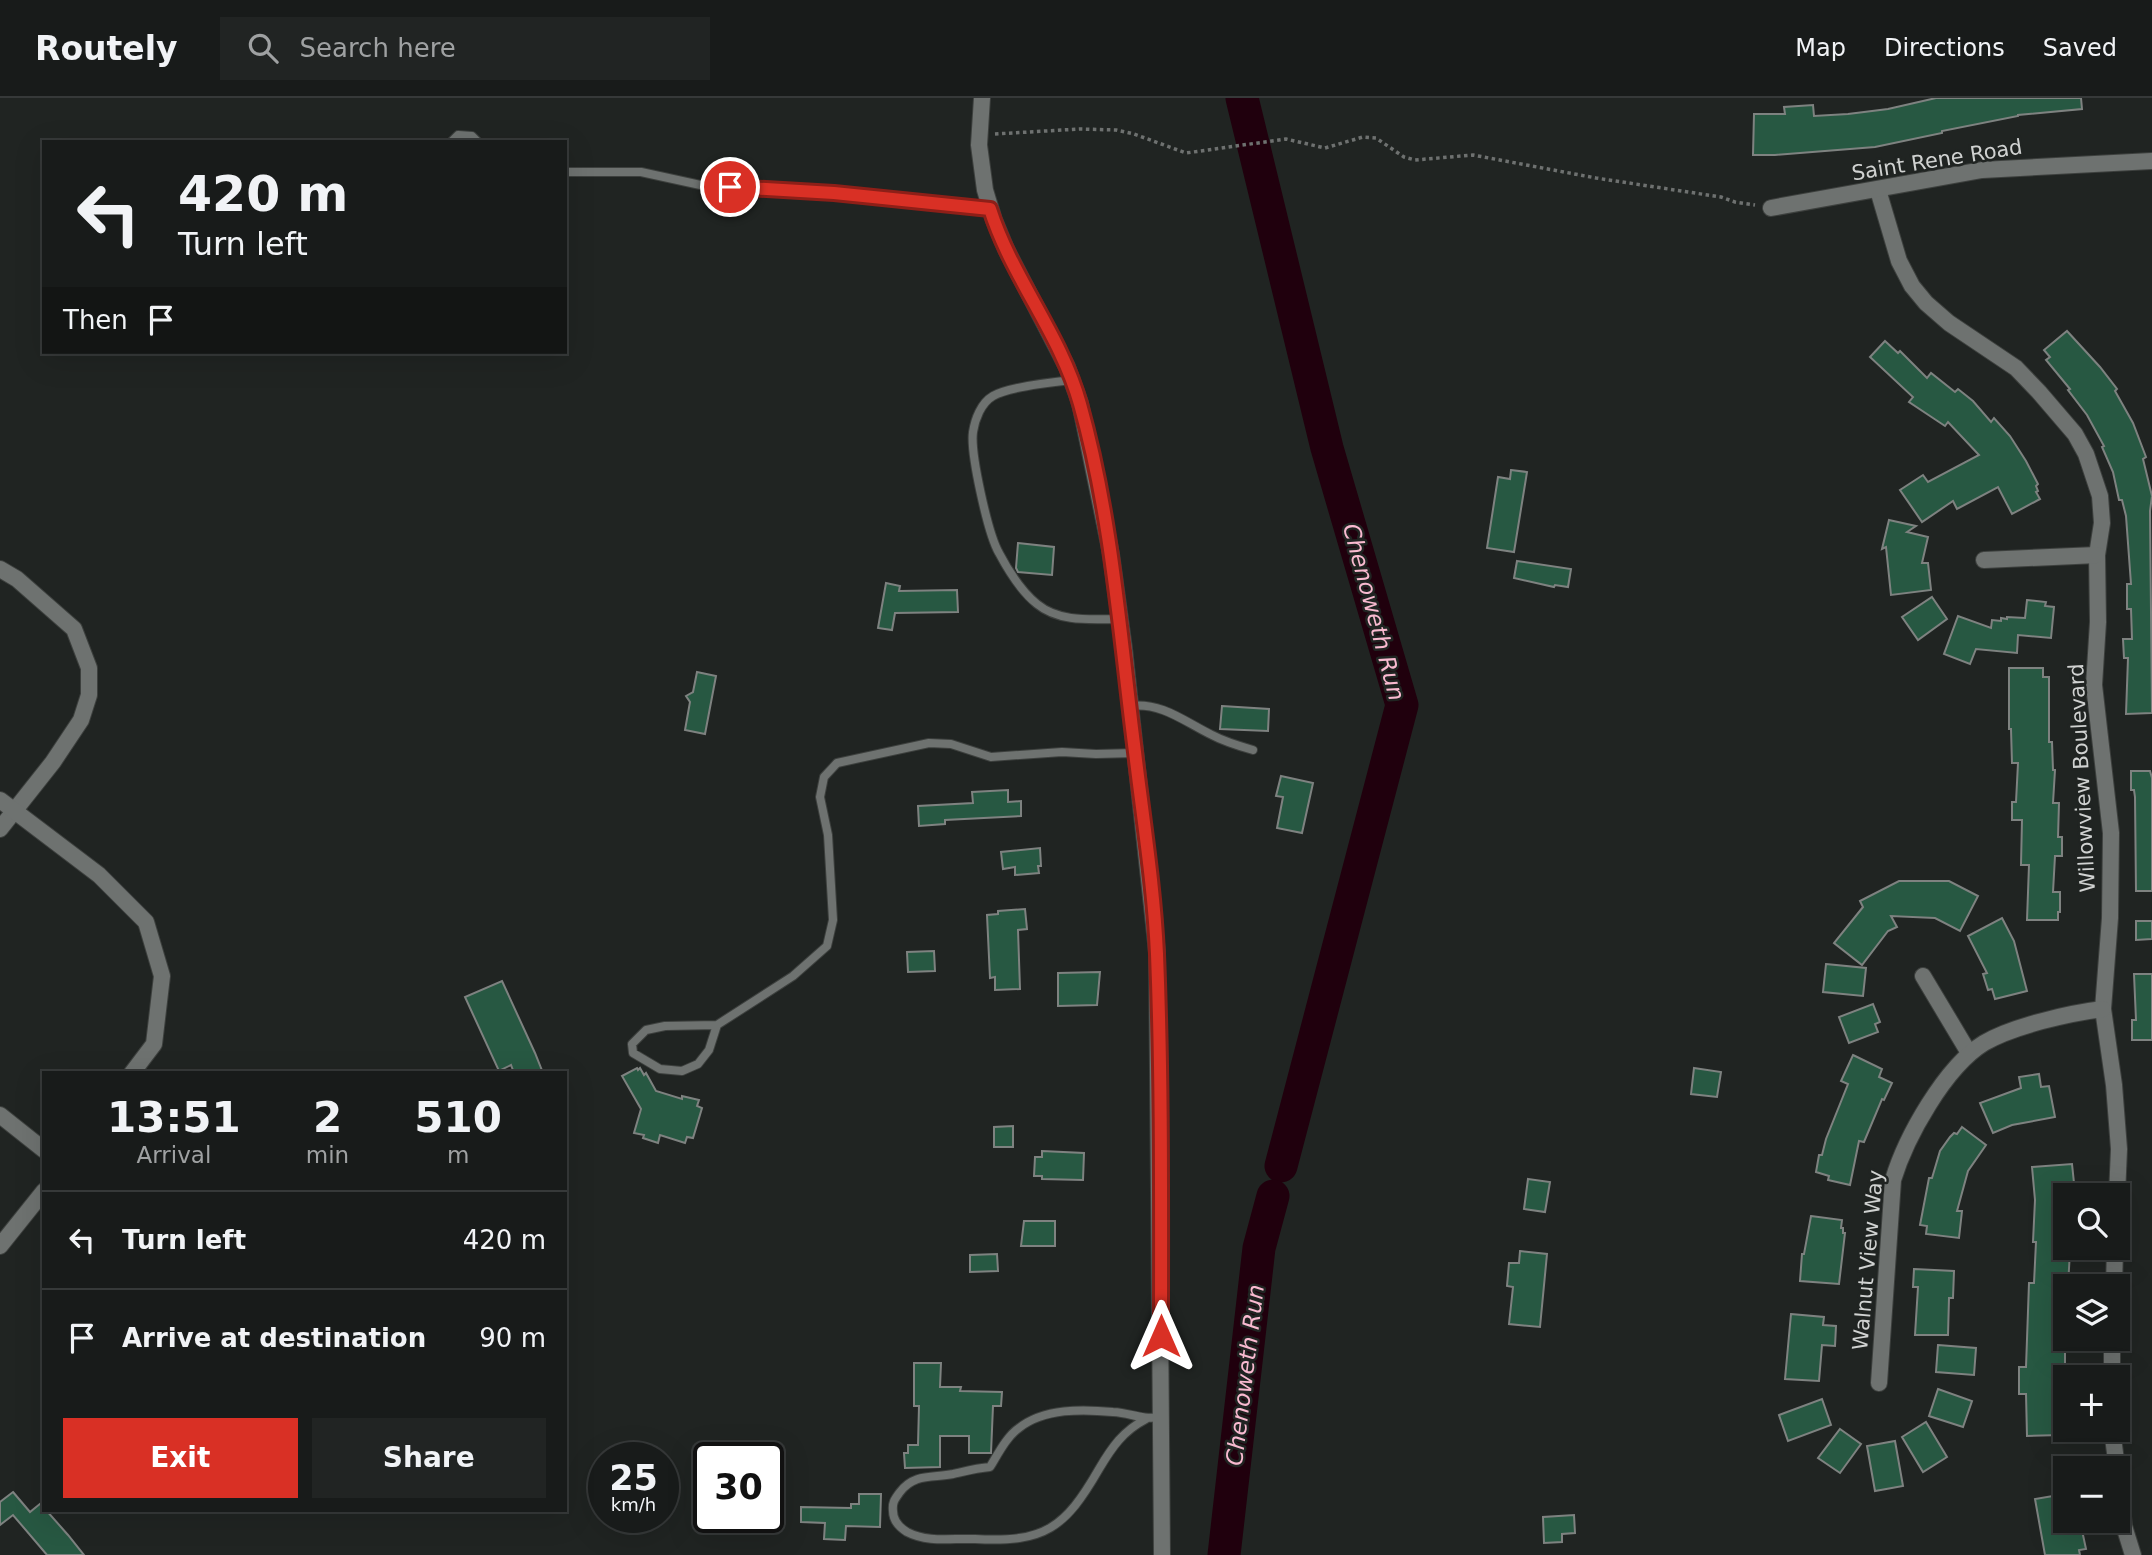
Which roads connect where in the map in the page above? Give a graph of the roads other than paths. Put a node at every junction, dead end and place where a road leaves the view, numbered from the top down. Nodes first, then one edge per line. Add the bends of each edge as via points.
1 (982, 98) edge
2 (453, 140) edge
3 (476, 140) edge
4 (2152, 161) edge
5 (567, 172) edge
6 (1878, 190) junction
7 (1771, 208) road end
8 (990, 209) junction
9 (1072, 380) junction
10 (2097, 555) junction
11 (1984, 560) dead end
12 (0, 569) edge
13 (1120, 619) junction
14 (1130, 706) junction
15 (1253, 750) dead end
16 (1135, 753) junction
17 (0, 800) edge
18 (13, 812) junction
19 (0, 829) edge
20 (1923, 976) dead end
21 (2103, 1009) junction
22 (717, 1025) junction
23 (1969, 1053) junction
24 (133, 1071) edge
25 (0, 1115) edge
26 (42, 1148) edge
27 (2118, 1183) edge
28 (42, 1193) edge
29 (0, 1245) edge
30 (1879, 1383) dead end
31 (1153, 1418) junction
32 (2126, 1533) edge
33 (1162, 1555) edge
34 (2133, 1555) edge

1 - 8 street via 979,132
2 - 3 lane via 458,135
4 - 6 street, Saint Rene Road via 1982,170
5 - 8 lane via 641,172 705,186
6 - 7 street, Saint Rene Road
6 - 10 street, Willowview Boulevard via 1899,261 1912,286 1950,323 2016,368 2075,434 2100,496
8 - 9 street
9 - 13 street via 1102,502
9 - 13 lane via 993,396 980,409 972,435 977,471 998,551 1038,605 1059,616
10 - 11 street
10 - 21 street, Willowview Boulevard via 2094,685 2111,833
12 - 18 street via 74,629 89,668 89,695 81,720
13 - 14 street
14 - 15 lane via 1159,707 1228,743
14 - 16 street
16 - 22 lane via 991,757 951,744 929,743 837,762 824,777 820,797 828,835 833,920 827,946 793,976
16 - 31 street via 1157,952 1160,1130
17 - 18 street
18 - 19 street
18 - 24 street via 99,875 146,922 162,976 153,1044
20 - 23 street
21 - 23 street, Walnut View Way via 2016,1030
21 - 27 street, Willowview Boulevard via 2114,1085
22 - 22 lane via 709,1050 698,1064 682,1071 660,1069 633,1053 632,1044 646,1030
23 - 30 street, Walnut View Way via 1913,1129 1893,1180
25 - 26 street
28 - 29 street
31 - 31 lane via 1070,1411 1039,1416 1017,1428 990,1467 922,1476 906,1484 893,1501 893,1515 900,1528 933,1540 1016,1540 1036,1535 1058,1523 1079,1503 1113,1445 1129,1428
31 - 33 street
32 - 34 street

